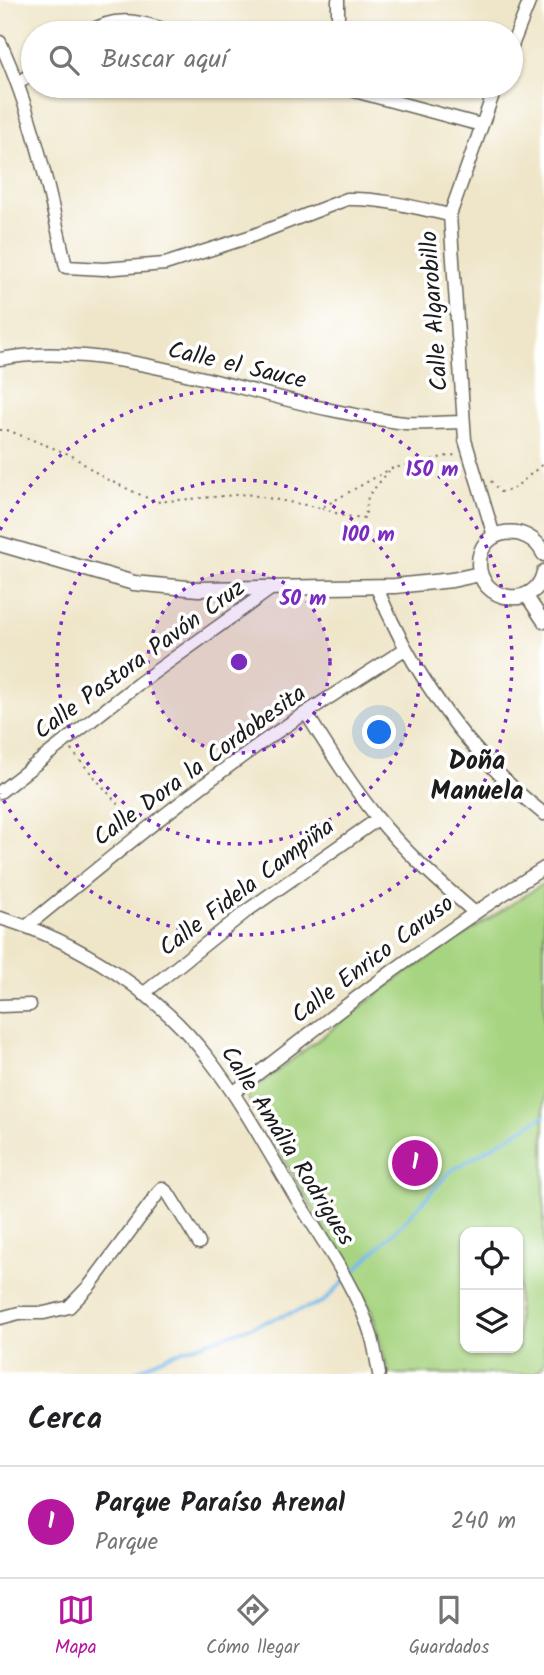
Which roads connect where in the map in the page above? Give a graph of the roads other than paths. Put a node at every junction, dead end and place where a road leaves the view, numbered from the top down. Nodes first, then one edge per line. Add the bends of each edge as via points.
1 (338, 0) edge
2 (530, 0) edge
3 (338, 21) edge
4 (522, 21) edge
5 (0, 42) edge
6 (19, 83) joint
7 (21, 90) edge
8 (23, 98) edge
9 (381, 98) edge
10 (491, 98) edge
11 (481, 125) junction
12 (450, 215) junction
13 (0, 359) edge
14 (464, 422) junction
15 (494, 536) junction
16 (0, 544) edge
17 (544, 554) edge
18 (544, 572) edge
19 (480, 574) junction
20 (376, 586) junction
21 (272, 588) junction
22 (526, 595) junction
23 (544, 622) edge
24 (405, 649) junction
25 (306, 713) junction
26 (0, 792) edge
27 (544, 814) edge
28 (378, 819) junction
29 (544, 868) edge
30 (474, 912) junction
31 (0, 918) edge
32 (27, 926) junction
33 (143, 993) junction
34 (30, 1005) dead end
35 (0, 1006) edge
36 (233, 1093) junction
37 (199, 1243) dead end
38 (0, 1318) edge
39 (379, 1374) edge

1 - 3 street
2 - 4 street
5 - 6 street
6 - 7 street
8 - 12 street via 66,267 166,264 347,199
9 - 11 street
10 - 11 street, Calle Algarobillo
11 - 12 street, Calle Algarobillo
12 - 14 street, Calle Algarobillo
13 - 14 street, Calle el Sauce via 90,356 405,423
14 - 15 street, Calle Algarobillo via 465,440
15 - 17 street via 517,532 537,543
15 - 19 street via 484,546
16 - 21 street via 134,583 198,589
18 - 22 street via 536,588
19 - 20 street
19 - 22 street via 493,593 515,598
20 - 21 street
20 - 24 street
21 - 26 street, Calle Pastora Pavón Cruz via 138,684
22 - 23 street
24 - 25 street, Calle Dora la Cordobesita
24 - 27 street via 465,738
25 - 28 street
25 - 32 street, Calle Dora la Cordobesita via 142,832
28 - 30 street via 423,868
28 - 33 street, Calle Fidela Campiña via 259,902
29 - 30 street, Calle Enrico Caruso
30 - 36 street, Calle Enrico Caruso
31 - 32 street, Calle Amália Rodrigues
32 - 33 street, Calle Amália Rodrigues via 107,968
33 - 36 street, Calle Amália Rodrigues via 192,1040
34 - 35 street
36 - 39 street, Calle Amália Rodrigues via 355,1298 372,1336
37 - 38 street via 162,1188 69,1307

